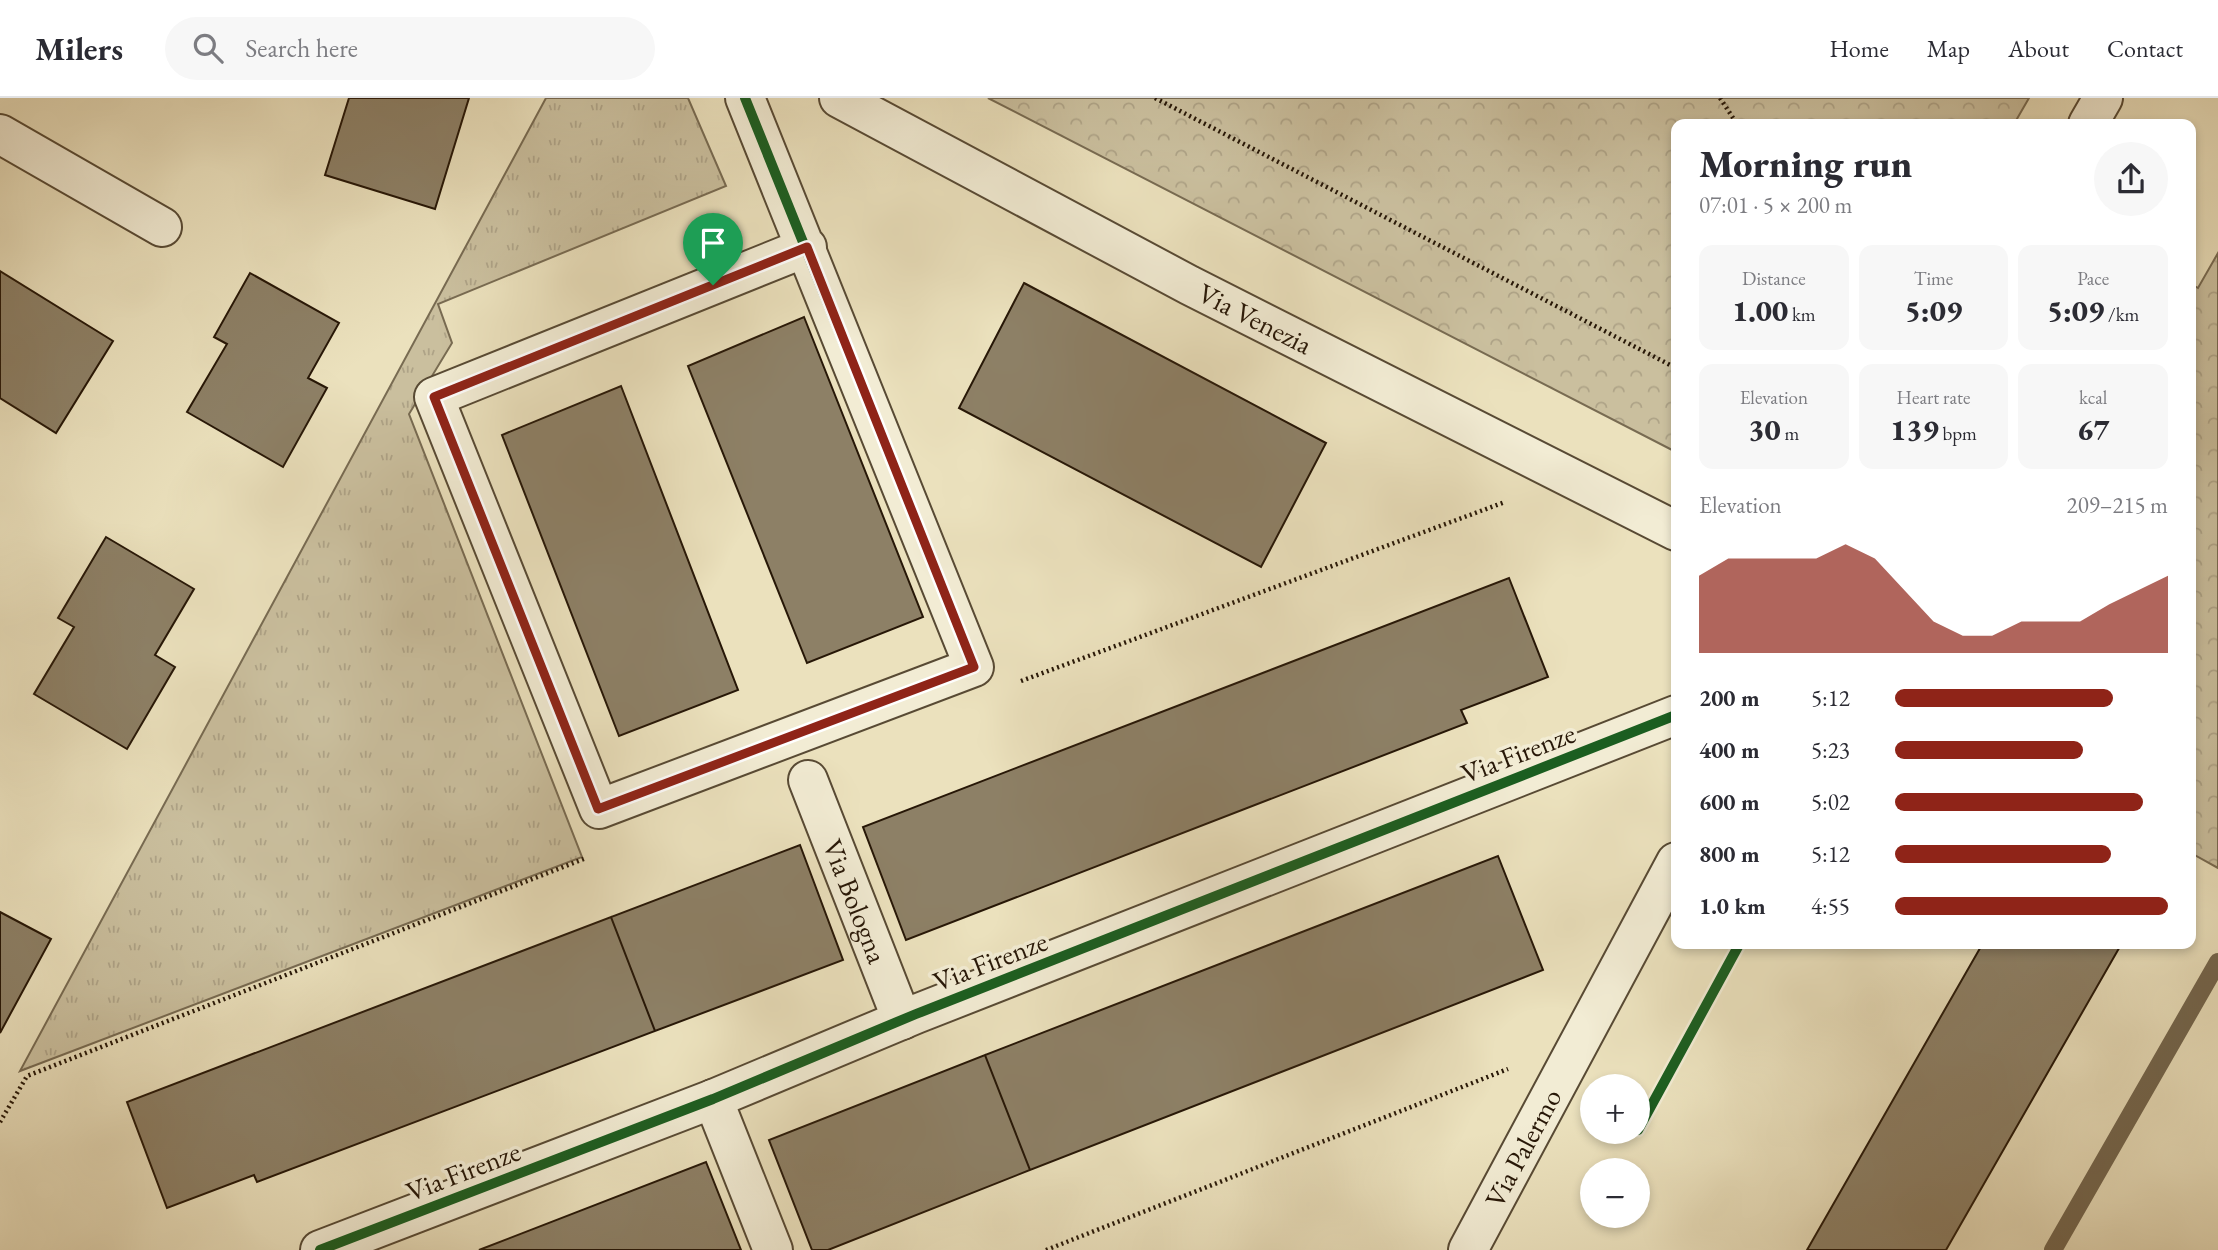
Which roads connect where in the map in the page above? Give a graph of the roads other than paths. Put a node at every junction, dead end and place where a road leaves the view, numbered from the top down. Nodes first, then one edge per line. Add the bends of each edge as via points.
1 (745, 98) edge
2 (839, 98) edge
3 (2103, 98) edge
4 (2091, 119) edge
5 (0, 134) edge
6 (162, 226) dead end
7 (807, 247) junction
8 (1671, 528) edge
9 (1671, 717) edge
10 (808, 780) dead end
11 (1671, 871) edge
12 (902, 1020) junction
13 (713, 1099) junction
14 (320, 1250) edge
15 (774, 1250) edge
16 (1468, 1250) edge

1 - 7 street
2 - 8 street, Via Venezia via 1189,285
3 - 4 street
5 - 6 street
7 - 7 street via 434,397 598,809 974,667
9 - 12 street, Via Firenze
10 - 12 street, Via Bologna
11 - 16 street, Via Palermo
12 - 13 street, Via Firenze
13 - 14 street, Via Firenze
13 - 15 street

